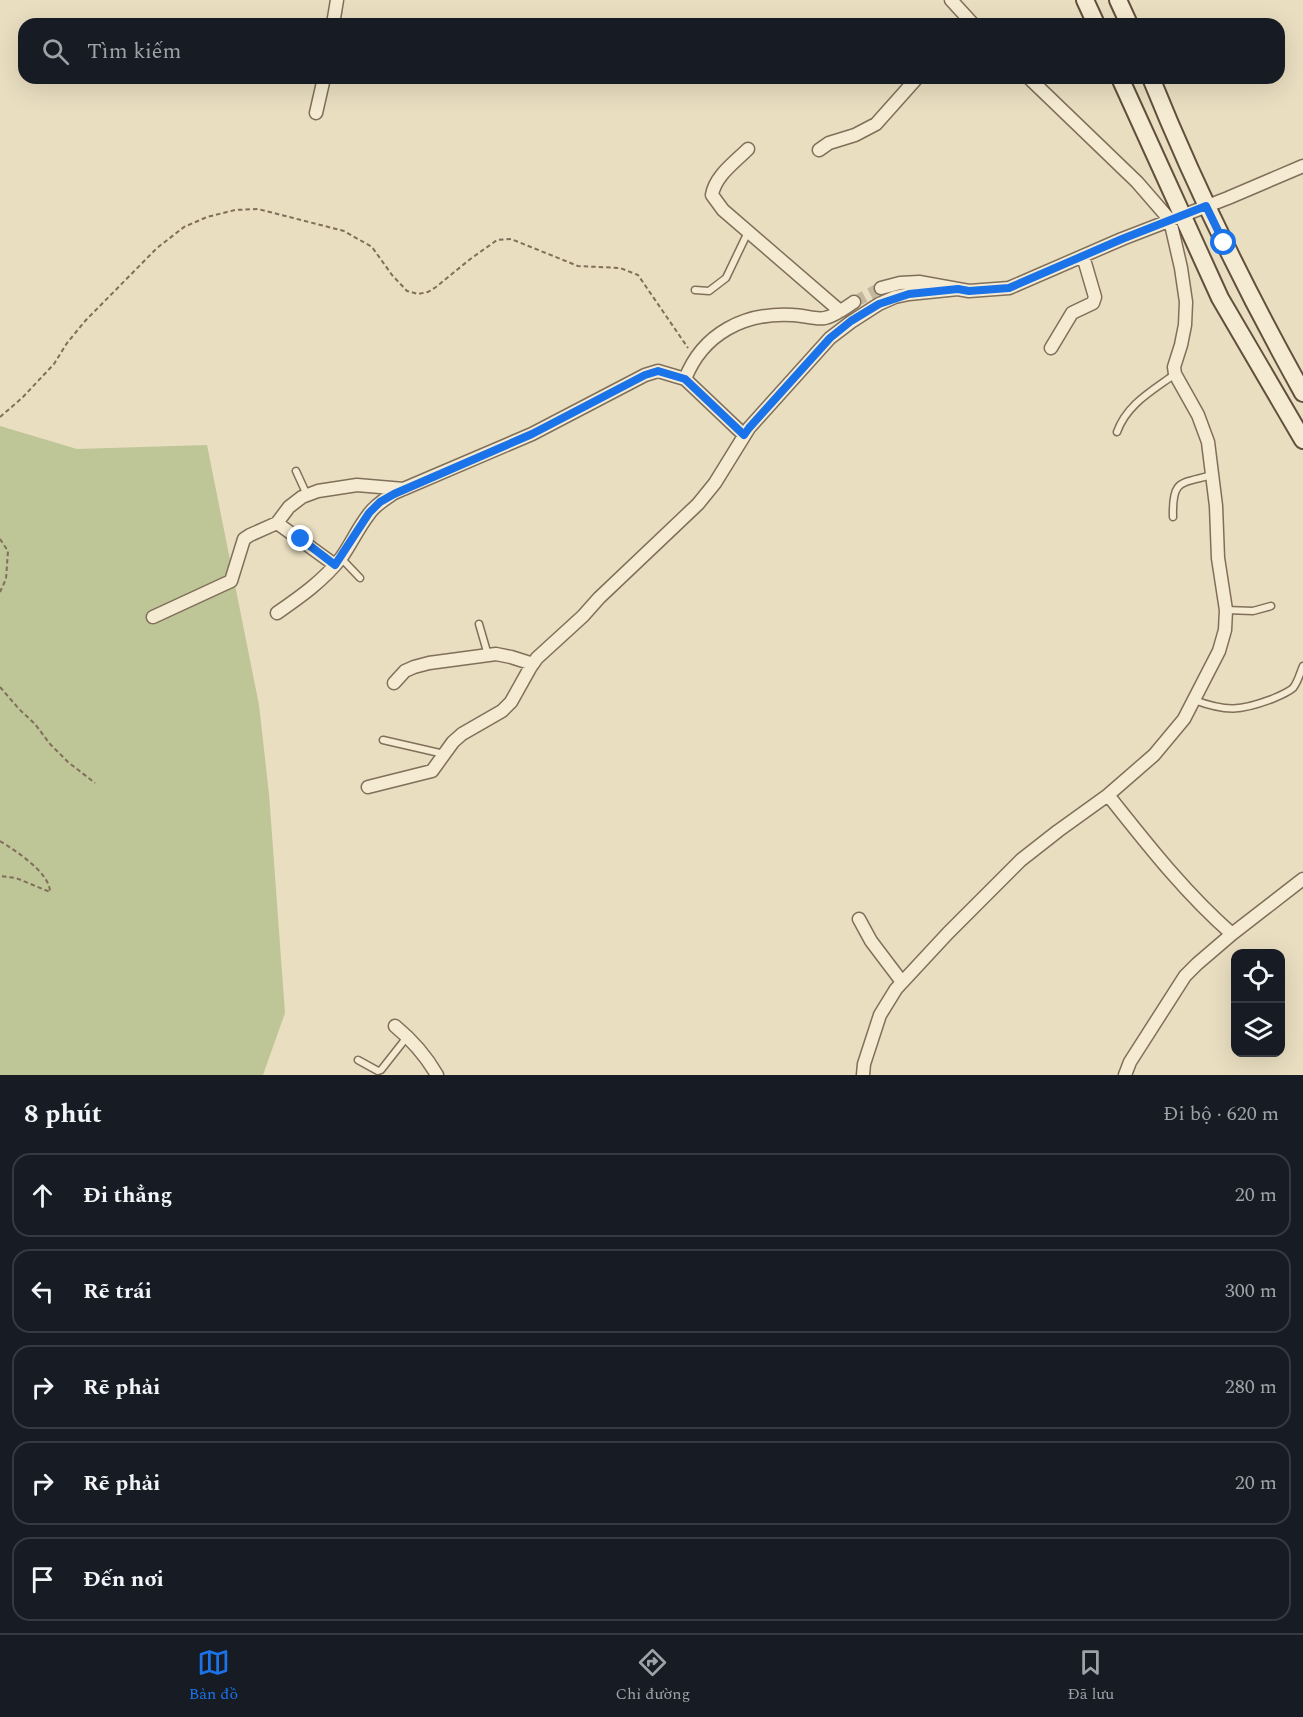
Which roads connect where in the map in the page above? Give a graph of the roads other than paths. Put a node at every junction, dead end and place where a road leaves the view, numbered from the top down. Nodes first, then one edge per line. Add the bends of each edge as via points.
1 (337, 0) edge
2 (951, 0) edge
3 (1085, 0) edge
4 (1118, 0) edge
5 (334, 18) edge
6 (965, 18) edge
7 (1093, 18) edge
8 (1126, 18) edge
9 (323, 84) edge
10 (912, 84) edge
11 (1035, 84) edge
12 (1122, 84) edge
13 (1153, 84) edge
14 (316, 113) dead end
15 (748, 149) dead end
16 (819, 150) dead end
17 (1303, 166) edge
18 (1206, 206) junction
19 (1177, 218) junction
20 (748, 232) junction
21 (1083, 256) junction
22 (881, 288) tunnel mouth
23 (958, 289) junction
24 (695, 290) dead end
25 (854, 302) tunnel mouth
26 (840, 311) junction
27 (1051, 348) dead end
28 (1174, 374) junction
29 (685, 379) junction
30 (1303, 393) edge
31 (1117, 432) dead end
32 (744, 435) junction
33 (1303, 440) edge
34 (296, 471) dead end
35 (1213, 475) junction
36 (404, 489) junction
37 (307, 495) junction
38 (1173, 517) dead end
39 (277, 523) junction
40 (338, 561) junction
41 (360, 578) dead end
42 (1271, 606) dead end
43 (1226, 610) junction
44 (277, 613) dead end
45 (153, 617) dead end
46 (479, 624) dead end
47 (488, 656) junction
48 (533, 664) junction
49 (1303, 666) edge
50 (394, 683) dead end
51 (1193, 700) junction
52 (382, 740) dead end
53 (444, 754) junction
54 (368, 787) dead end
55 (1108, 795) junction
56 (1303, 879) edge
57 (859, 919) dead end
58 (1232, 934) junction
59 (902, 982) junction
60 (395, 1026) dead end
61 (408, 1037) junction
62 (358, 1060) dead end
63 (437, 1075) edge
64 (864, 1075) edge
65 (1125, 1075) edge

1 - 5 street
2 - 6 street
3 - 7 main road
4 - 8 main road
9 - 14 street
10 - 16 street via 876,124
11 - 19 street
12 - 19 main road
13 - 18 main road
15 - 20 street via 713,186 712,195
17 - 18 street
18 - 19 street
18 - 30 main road
19 - 21 street
19 - 28 street via 1186,302
19 - 33 main road
20 - 24 lane via 726,278 709,291
20 - 26 street
21 - 23 street via 1009,288
21 - 27 street via 1095,297 1093,303 1068,317
22 - 23 street via 919,282
23 - 32 street via 896,297 851,321 830,338
25 - 26 street
26 - 29 street via 824,318 791,315 744,320 728,327 695,357
28 - 31 lane via 1131,407
28 - 35 street via 1205,433
29 - 32 street
29 - 36 street via 658,371 645,375 532,434
32 - 48 street via 698,504
34 - 37 lane
35 - 38 lane via 1180,484 1172,498
35 - 43 street
36 - 37 street via 357,485
36 - 40 street via 369,513
37 - 39 street via 289,507
39 - 40 street
39 - 45 street via 244,539 231,581
40 - 41 lane
40 - 44 street via 303,595
42 - 43 lane via 1248,612
43 - 51 street via 1219,651
46 - 47 lane
47 - 48 street via 496,654
47 - 50 street via 414,666
48 - 53 street via 511,702 462,734
49 - 51 lane via 1292,689 1254,706 1229,710
51 - 55 street via 1176,730 1154,755
52 - 53 lane
53 - 54 street via 426,774
55 - 58 street via 1173,876
55 - 59 street via 1021,860
56 - 58 street
57 - 59 street via 870,941
58 - 65 street via 1185,976
59 - 64 street via 880,1015
60 - 61 street
61 - 62 lane via 381,1070
61 - 63 street

